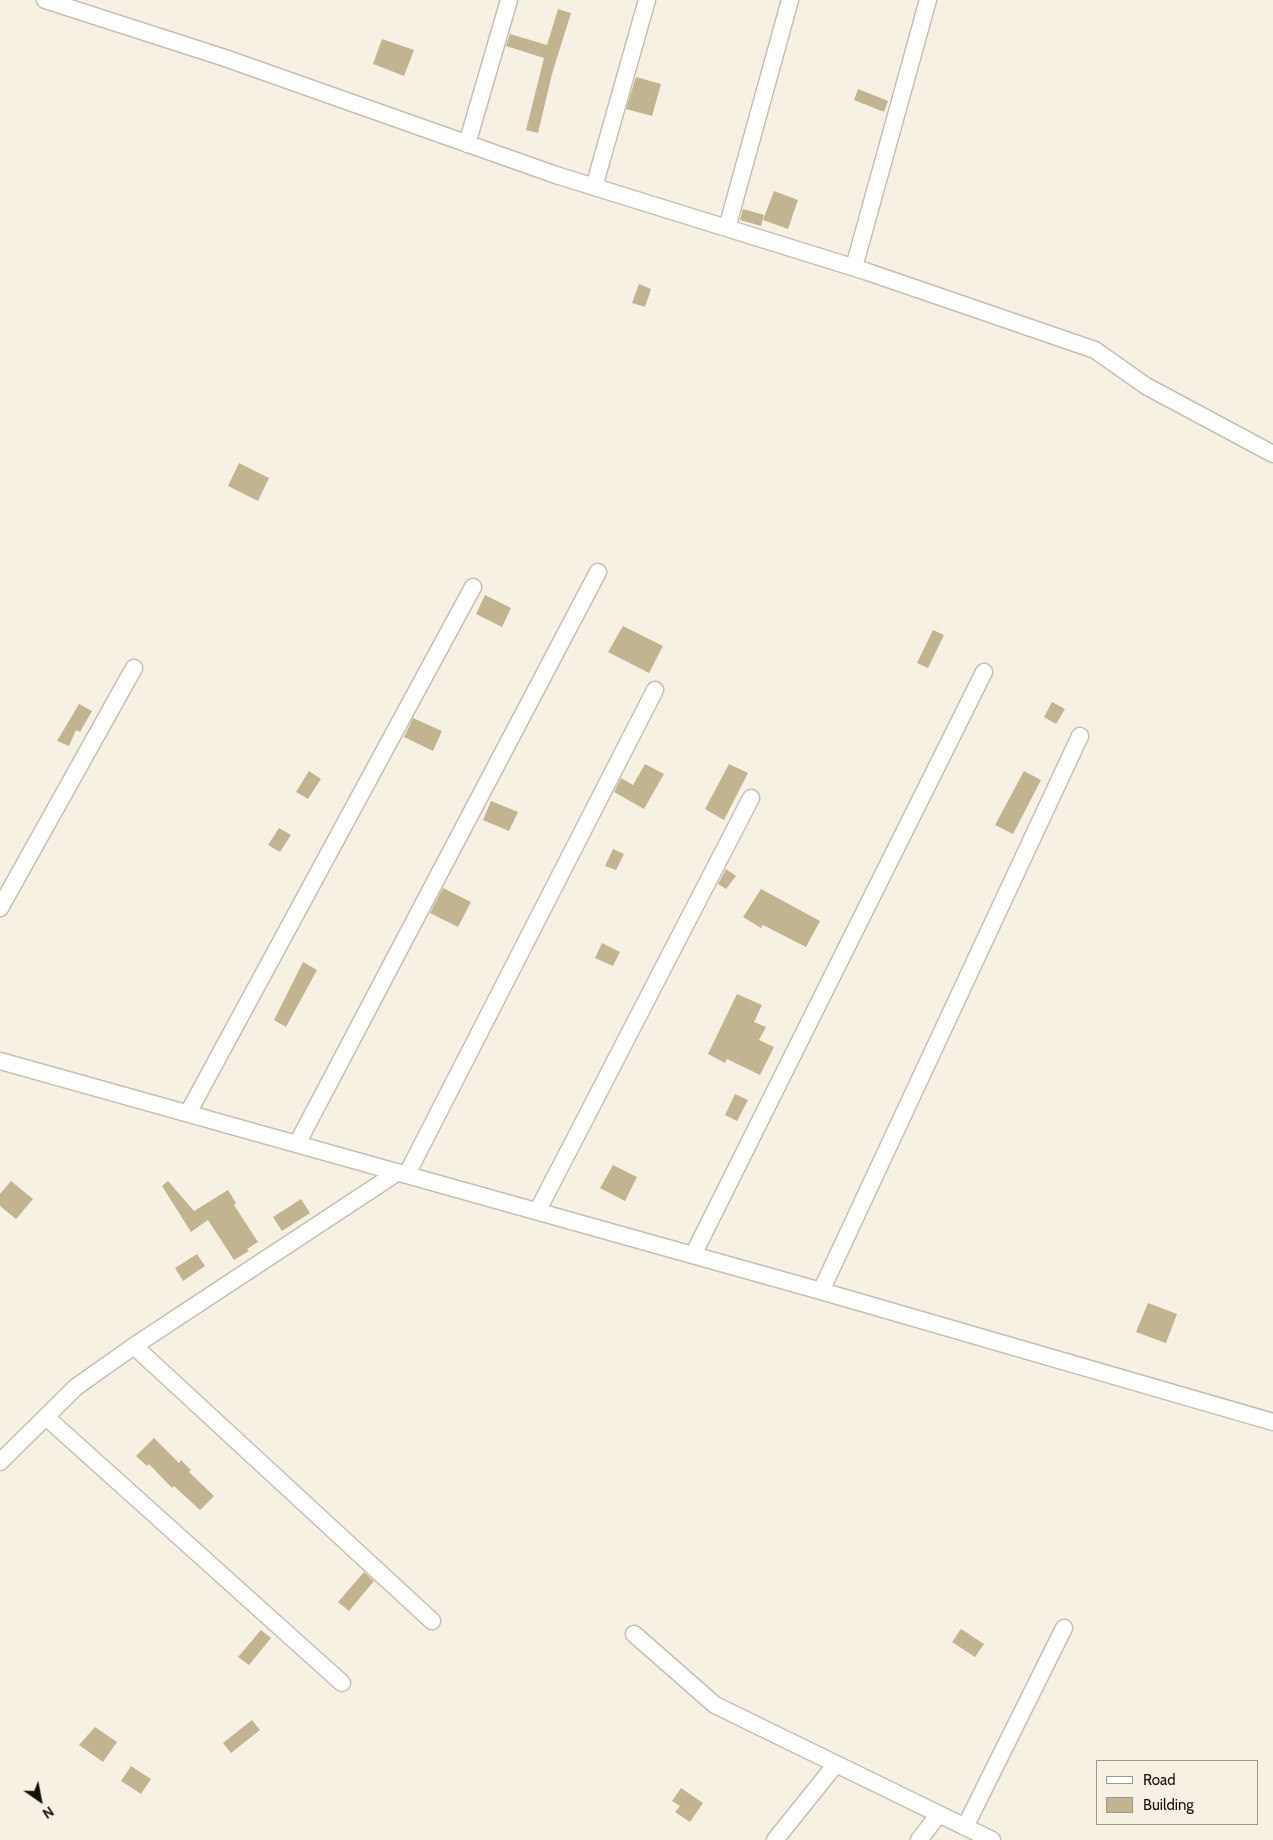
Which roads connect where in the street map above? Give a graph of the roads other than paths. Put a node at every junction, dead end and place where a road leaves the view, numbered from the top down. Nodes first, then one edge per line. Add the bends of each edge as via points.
1 (45, 0) edge
2 (509, 0) edge
3 (647, 0) edge
4 (790, 0) edge
5 (928, 0) edge
6 (467, 144) junction
7 (594, 187) junction
8 (727, 228) junction
9 (854, 267) junction
10 (1273, 454) edge
11 (598, 572) dead end
12 (473, 587) dead end
13 (134, 668) dead end
14 (984, 672) dead end
15 (655, 690) dead end
16 (1080, 736) dead end
17 (751, 798) dead end
18 (0, 908) edge
19 (0, 1061) edge
20 (188, 1113) junction
21 (297, 1144) junction
22 (402, 1173) junction
23 (538, 1210) junction
24 (693, 1254) junction
25 (821, 1290) junction
26 (134, 1346) junction
27 (46, 1416) junction
28 (1273, 1422) edge
29 (0, 1462) edge
30 (432, 1621) dead end
31 (1064, 1628) dead end
32 (634, 1634) dead end
33 (342, 1683) dead end
34 (836, 1764) junction
35 (939, 1814) junction
36 (965, 1827) junction
37 (775, 1840) edge
38 (919, 1840) edge
39 (992, 1840) edge

1 - 6 street via 225,58
2 - 6 street
3 - 7 street
4 - 8 street
5 - 9 street
6 - 7 street
7 - 8 street
8 - 9 street
9 - 10 street via 1095,350 1146,386
11 - 21 street
12 - 20 street
13 - 18 street
14 - 24 street
15 - 22 street
16 - 25 street
17 - 23 street
19 - 20 street
20 - 21 street
21 - 22 street
22 - 23 street
22 - 26 street
23 - 24 street
24 - 25 street
25 - 28 street
26 - 27 street via 76,1387
26 - 30 street
27 - 29 street
27 - 33 street
31 - 36 street
32 - 34 street via 715,1705
34 - 35 street
34 - 37 street
35 - 36 street
35 - 38 street
36 - 39 street

